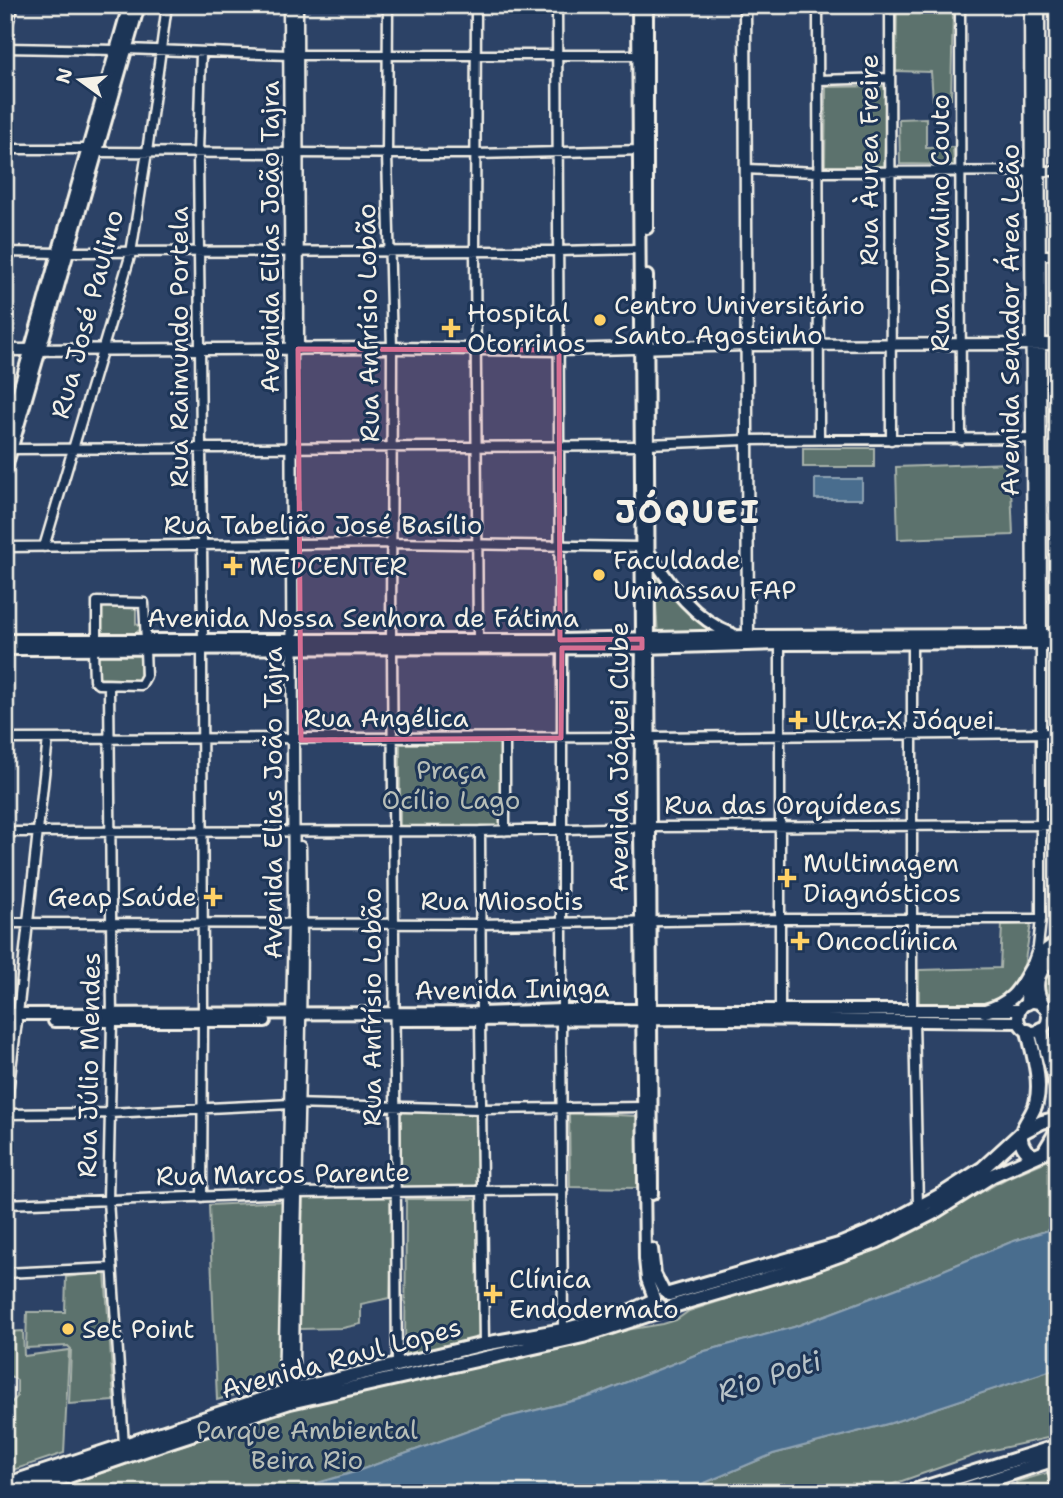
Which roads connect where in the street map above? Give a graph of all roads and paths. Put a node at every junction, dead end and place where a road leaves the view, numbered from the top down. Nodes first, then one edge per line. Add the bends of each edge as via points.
1 (14, 5) edge
2 (129, 5) edge
3 (139, 5) edge
4 (167, 5) edge
5 (289, 5) edge
6 (297, 5) edge
7 (388, 5) edge
8 (476, 5) edge
9 (557, 5) edge
10 (638, 5) edge
11 (647, 5) edge
12 (745, 5) edge
13 (818, 5) edge
14 (890, 5) edge
15 (960, 5) edge
16 (1030, 5) edge
17 (1039, 5) edge
18 (5, 32) edge
19 (5, 48) edge
20 (121, 50) junction
21 (161, 51) junction
22 (201, 53) junction
23 (388, 54) junction
24 (293, 55) junction
25 (476, 55) junction
26 (558, 55) junction
27 (643, 55) junction
28 (890, 78) junction
29 (818, 80) junction
30 (5, 149) edge
31 (93, 150) junction
32 (642, 150) junction
33 (148, 152) junction
34 (198, 152) junction
35 (558, 152) junction
36 (294, 153) junction
37 (387, 154) junction
38 (476, 154) junction
39 (745, 169) junction
40 (961, 171) junction
41 (1035, 171) junction
42 (1058, 171) edge
43 (817, 172) junction
44 (890, 172) junction
45 (640, 249) junction
46 (389, 251) junction
47 (475, 251) junction
48 (558, 251) junction
49 (5, 252) edge
50 (64, 252) junction
51 (294, 252) junction
52 (131, 253) junction
53 (199, 253) junction
54 (1040, 255) junction
55 (1058, 255) edge
56 (1036, 344) junction
57 (1058, 344) edge
58 (747, 345) junction
59 (818, 345) junction
60 (890, 345) junction
61 (961, 345) junction
62 (392, 348) junction
63 (643, 348) junction
64 (201, 349) junction
65 (295, 349) junction
66 (5, 350) edge
67 (101, 350) junction
68 (476, 350) junction
69 (559, 350) junction
70 (36, 351) junction
71 (1036, 438) junction
72 (819, 439) junction
73 (746, 440) junction
74 (891, 440) junction
75 (961, 440) junction
76 (8, 444) edge
77 (644, 445) junction
78 (559, 446) junction
79 (201, 447) junction
80 (391, 447) junction
81 (477, 447) junction
82 (295, 448) junction
83 (72, 449) junction
84 (5, 471) edge
85 (390, 543) junction
86 (478, 544) junction
87 (296, 545) junction
88 (5, 547) edge
89 (44, 547) junction
90 (201, 547) junction
91 (560, 547) junction
92 (644, 549) junction
93 (1058, 635) edge
94 (743, 636) junction
95 (1038, 638) junction
96 (478, 639) junction
97 (5, 640) edge
98 (646, 643) junction
99 (1058, 643) edge
100 (296, 644) junction
101 (561, 644) junction
102 (780, 644) junction
103 (912, 644) junction
104 (145, 645) junction
105 (202, 645) junction
106 (391, 645) junction
107 (95, 646) junction
108 (5, 649) edge
109 (109, 685) junction
110 (1040, 733) junction
111 (1058, 733) edge
112 (780, 734) junction
113 (911, 734) junction
114 (645, 737) junction
115 (110, 738) junction
116 (505, 738) junction
117 (561, 738) junction
118 (5, 739) edge
119 (48, 739) junction
120 (391, 739) junction
121 (202, 740) junction
122 (297, 740) junction
123 (1041, 825) junction
124 (1058, 825) edge
125 (911, 826) junction
126 (645, 827) junction
127 (779, 827) junction
128 (562, 829) junction
129 (203, 831) junction
130 (392, 831) junction
131 (480, 831) junction
132 (505, 831) junction
133 (5, 832) edge
134 (39, 832) junction
135 (111, 832) junction
136 (297, 832) junction
137 (781, 919) junction
138 (914, 919) junction
139 (1041, 919) junction
140 (561, 921) junction
141 (111, 922) junction
142 (647, 922) junction
143 (5, 923) edge
144 (28, 923) junction
145 (203, 923) junction
146 (393, 923) junction
147 (298, 924) junction
148 (480, 924) junction
149 (1058, 943) edge
150 (1058, 952) edge
151 (1031, 968) junction
152 (1043, 1005) junction
153 (780, 1010) junction
154 (985, 1011) junction
155 (5, 1014) edge
156 (562, 1014) junction
157 (648, 1015) junction
158 (913, 1015) junction
159 (393, 1017) junction
160 (480, 1017) junction
161 (111, 1018) junction
162 (203, 1018) junction
163 (297, 1018) junction
164 (13, 1019) edge
165 (1027, 1019) junction
166 (1055, 1072) edge
167 (1058, 1091) edge
168 (295, 1104) junction
169 (394, 1106) junction
170 (644, 1107) junction
171 (561, 1108) junction
172 (203, 1109) junction
173 (481, 1109) junction
174 (109, 1114) junction
175 (5, 1115) edge
176 (1058, 1118) edge
177 (1058, 1129) edge
178 (1021, 1133) junction
179 (1058, 1146) edge
180 (1039, 1154) junction
181 (481, 1190) junction
182 (563, 1190) junction
183 (292, 1193) junction
184 (395, 1193) junction
185 (202, 1197) junction
186 (108, 1200) junction
187 (5, 1204) edge
188 (918, 1207) junction
189 (111, 1268) junction
190 (5, 1273) edge
191 (662, 1301) junction
192 (563, 1330) junction
193 (484, 1344) junction
194 (397, 1366) junction
195 (340, 1378) junction
196 (288, 1390) junction
197 (310, 1397) junction
198 (124, 1445) junction
199 (1058, 1446) edge
200 (1054, 1459) edge
201 (999, 1472) junction
202 (5, 1485) edge
203 (19, 1493) edge
204 (907, 1493) edge
205 (953, 1493) edge
206 (1057, 1493) edge

1 - 18 street
2 - 20 main road
3 - 20 main road
4 - 21 street, Rua José Paulino
5 - 24 street, Avenida Elias João Tajra
6 - 24 street, Avenida Elias João Tajra
7 - 23 street, Rua Anfrísio Lobão
8 - 25 street
9 - 26 street
10 - 27 main road, Avenida Jóquei Clube
11 - 27 main road, Avenida Jóquei Clube
12 - 39 street
13 - 29 street
14 - 28 street, Rua Àurea Freire
15 - 40 street, Rua Durvalino Couto
16 - 41 street, Avenida Senador Área Leão
17 - 41 street, Avenida Senador Área Leão
19 - 20 street
20 - 21 street
20 - 31 main road
21 - 22 street
21 - 33 street, Rua José Paulino
22 - 24 street
22 - 34 street, Rua Raimundo Portela
23 - 24 street
23 - 25 street
23 - 37 street, Rua Anfrísio Lobão
24 - 36 street, Avenida Elias João Tajra
25 - 26 street
25 - 38 street
26 - 27 street
26 - 35 street
27 - 32 main road, Avenida Jóquei Clube
28 - 29 street
28 - 44 street, Rua Àurea Freire
29 - 43 street
30 - 31 street
31 - 33 street
31 - 50 main road
32 - 35 street
32 - 45 main road, Avenida Jóquei Clube
32 - 63 main road, Avenida Jóquei Clube
33 - 34 street
33 - 52 street, Rua José Paulino
34 - 36 street
34 - 53 street, Rua Raimundo Portela
35 - 38 street
35 - 48 street
36 - 37 street
36 - 51 street, Avenida Elias João Tajra
37 - 38 street
37 - 46 street, Rua Anfrísio Lobão
38 - 47 street
39 - 43 street
39 - 58 street
40 - 41 street
40 - 44 street
40 - 61 street, Rua Durvalino Couto
41 - 42 street
41 - 54 street, Avenida Senador Área Leão
41 - 56 street, Avenida Senador Área Leão
43 - 44 street
43 - 59 street
44 - 60 street, Rua Àurea Freire
45 - 48 street
45 - 63 main road, Avenida Jóquei Clube
46 - 47 street
46 - 51 street
46 - 62 street, Rua Anfrísio Lobão
47 - 48 street
47 - 68 street
48 - 69 street
49 - 50 street
50 - 52 street
50 - 70 main road
51 - 53 street
51 - 65 street, Avenida Elias João Tajra
52 - 53 street
52 - 67 street, Rua José Paulino
53 - 64 street, Rua Raimundo Portela
54 - 55 street
54 - 56 street, Avenida Senador Área Leão
56 - 57 street
56 - 61 street
56 - 71 street, Avenida Senador Área Leão
58 - 59 street
58 - 63 street
58 - 73 street
59 - 60 street
59 - 72 street
60 - 61 street
60 - 74 street, Rua Àurea Freire
61 - 75 street, Rua Durvalino Couto
62 - 65 street
62 - 68 street
62 - 80 street, Rua Anfrísio Lobão
63 - 69 street
63 - 77 main road, Avenida Jóquei Clube
64 - 65 street
64 - 67 street
64 - 79 street, Rua Raimundo Portela
65 - 82 street, Avenida Elias João Tajra
66 - 70 street
67 - 70 street
67 - 83 street, Rua José Paulino
68 - 69 street
68 - 81 street
69 - 78 street
70 - 76 main road
71 - 75 street
71 - 95 street, Avenida Senador Área Leão
72 - 73 street
72 - 74 street
73 - 77 street
73 - 94 street
74 - 75 street
76 - 83 street
76 - 84 main road
77 - 78 street
77 - 92 main road, Avenida Jóquei Clube
78 - 81 street
78 - 91 street
79 - 82 street
79 - 83 street
79 - 90 street, Rua Raimundo Portela
80 - 81 street
80 - 82 street
80 - 85 street, Rua Anfrísio Lobão
81 - 86 street
82 - 87 street, Avenida Elias João Tajra
82 - 87 street, Avenida Elias João Tajra via 290,510
83 - 89 street, Rua José Paulino
85 - 86 street, Rua Tabelião José Basílio
85 - 87 street, Rua Tabelião José Basílio
85 - 106 street, Rua Anfrísio Lobão
86 - 91 street, Rua Tabelião José Basílio
86 - 96 street
87 - 90 street, Rua Tabelião José Basílio
87 - 100 street, Avenida Elias João Tajra
88 - 89 street, Rua Tabelião José Basílio
89 - 90 street, Rua Tabelião José Basílio
90 - 105 street, Rua Raimundo Portela
91 - 92 street, Rua Tabelião José Basílio
91 - 101 street
92 - 94 main road via 686,604 715,626
92 - 98 main road, Avenida Jóquei Clube
93 - 95 main road, Avenida Nossa Senhora de Fátima
94 - 95 main road, Avenida Nossa Senhora de Fátima
94 - 98 main road, Avenida Nossa Senhora de Fátima
95 - 99 main road, Avenida Nossa Senhora de Fátima
95 - 103 main road, Avenida Nossa Senhora de Fátima
95 - 110 street, Avenida Senador Área Leão
96 - 101 main road, Avenida Nossa Senhora de Fátima
96 - 106 main road, Avenida Nossa Senhora de Fátima
97 - 107 main road, Avenida Nossa Senhora de Fátima
98 - 101 main road, Avenida Nossa Senhora de Fátima
98 - 102 main road, Avenida Nossa Senhora de Fátima
98 - 114 main road, Avenida Jóquei Clube
100 - 105 main road, Avenida Nossa Senhora de Fátima
100 - 106 main road, Avenida Nossa Senhora de Fátima
100 - 122 street, Avenida Elias João Tajra
101 - 106 main road, Avenida Nossa Senhora de Fátima
101 - 117 street
102 - 103 main road, Avenida Nossa Senhora de Fátima
102 - 112 street
103 - 113 street
104 - 105 main road, Avenida Nossa Senhora de Fátima
104 - 107 main road, Avenida Nossa Senhora de Fátima
104 - 107 street via 144,603 97,602
104 - 109 street via 144,683
105 - 121 street, Rua Raimundo Portela
106 - 120 street, Rua Anfrísio Lobão
107 - 108 main road, Avenida Nossa Senhora de Fátima
107 - 109 street via 94,680
109 - 115 street, Rua Júlio Mendes
110 - 111 street, Rua Angélica
110 - 113 street, Rua Angélica
110 - 123 street, Avenida Senador Área Leão
112 - 113 street, Rua Angélica
112 - 114 street, Rua Angélica
112 - 127 street
113 - 125 street
114 - 117 street, Rua Angélica
114 - 126 main road, Avenida Jóquei Clube
115 - 119 street, Rua Angélica
115 - 121 street, Rua Angélica
115 - 135 street, Rua Júlio Mendes
116 - 117 street, Rua Angélica
116 - 120 street, Rua Angélica
116 - 132 street
117 - 128 street
118 - 119 street, Rua Angélica
119 - 134 street
120 - 122 street, Rua Angélica
120 - 130 street, Rua Anfrísio Lobão
121 - 122 street, Rua Angélica
121 - 129 street, Rua Raimundo Portela
122 - 136 street, Avenida Elias João Tajra
123 - 124 street, Rua das Orquídeas
123 - 125 street, Rua das Orquídeas
123 - 139 street, Avenida Senador Área Leão
125 - 127 street, Rua das Orquídeas
125 - 138 street
126 - 127 street, Rua das Orquídeas
126 - 128 street, Rua das Orquídeas
126 - 142 main road, Avenida Jóquei Clube
127 - 137 street
128 - 132 street, Rua das Orquídeas
128 - 140 street
129 - 135 street, Rua das Orquídeas
129 - 136 street, Rua das Orquídeas
129 - 145 street, Rua Raimundo Portela
130 - 131 street, Rua das Orquídeas
130 - 136 street, Rua das Orquídeas
130 - 146 street, Rua Anfrísio Lobão
131 - 132 street, Rua das Orquídeas
131 - 148 street
133 - 134 street, Rua das Orquídeas
134 - 135 street, Rua das Orquídeas
134 - 144 street
135 - 141 street, Rua Júlio Mendes
136 - 147 street, Avenida Elias João Tajra
137 - 138 street, Rua Miosotis
137 - 142 street, Rua Miosotis
137 - 153 street
138 - 139 street, Rua Miosotis
138 - 158 street
139 - 151 street, Avenida Senador Área Leão
140 - 142 street, Rua Miosotis
140 - 148 street, Rua Miosotis
140 - 156 street
141 - 144 street, Rua Miosotis
141 - 145 street, Rua Miosotis
141 - 161 street, Rua Júlio Mendes
142 - 157 main road, Avenida Jóquei Clube
143 - 144 street, Rua Miosotis
144 - 164 street
145 - 147 street, Rua Miosotis
145 - 162 street, Rua Raimundo Portela
146 - 147 street, Rua Miosotis
146 - 148 street, Rua Miosotis
146 - 159 street, Rua Anfrísio Lobão
147 - 163 street, Avenida Elias João Tajra
148 - 160 street
149 - 151 main road via 1041,953
150 - 152 main road via 1045,963 1036,981
151 - 154 main road via 1010,1000
151 - 165 main road
152 - 165 main road via 1035,1002
152 - 165 main road via 1048,1018
153 - 157 main road, Avenida Ininga
153 - 158 main road, Avenida Ininga
154 - 158 main road, Avenida Ininga
154 - 165 main road, Avenida Ininga
155 - 164 main road, Avenida Ininga
156 - 157 main road, Avenida Ininga
156 - 160 main road, Avenida Ininga
156 - 171 street
157 - 158 main road, Avenida Ininga
157 - 170 main road, Avenida Jóquei Clube
157 - 191 main road, Avenida Jóquei Clube via 652,1259
158 - 165 main road, Avenida Ininga
158 - 188 street
159 - 160 main road, Avenida Ininga
159 - 163 main road, Avenida Ininga
159 - 169 street, Rua Anfrísio Lobão
160 - 173 street
161 - 162 main road, Avenida Ininga
161 - 164 main road, Avenida Ininga
161 - 174 street, Rua Júlio Mendes
162 - 163 main road, Avenida Ininga
162 - 172 street, Rua Raimundo Portela
163 - 168 street, Avenida Elias João Tajra
164 - 175 street
165 - 166 main road
165 - 178 main road via 1038,1094
166 - 167 main road
168 - 169 street
168 - 172 street
168 - 183 street, Avenida Elias João Tajra
169 - 173 street
169 - 184 street, Rua Anfrísio Lobão
170 - 171 street
170 - 191 main road, Avenida Jóquei Clube via 645,1259 647,1279
171 - 173 street
171 - 182 street
172 - 174 street
172 - 185 street, Rua Raimundo Portela
173 - 181 street
174 - 175 street
174 - 186 street, Rua Júlio Mendes
176 - 178 main road, Avenida Raul Lopes
177 - 180 main road
178 - 180 main road via 1024,1148
178 - 188 main road, Avenida Raul Lopes via 983,1168
179 - 180 main road, Avenida Raul Lopes
180 - 191 main road, Avenida Raul Lopes via 878,1241 809,1266
181 - 182 street, Rua Marcos Parente
181 - 184 street, Rua Marcos Parente
181 - 193 street
182 - 192 street
183 - 184 street, Rua Marcos Parente
183 - 185 street, Rua Marcos Parente
183 - 196 street, Avenida Elias João Tajra
184 - 194 street, Rua Anfrísio Lobão
185 - 186 street, Rua Marcos Parente
186 - 187 street, Rua Marcos Parente
186 - 189 street, Rua Júlio Mendes
188 - 191 main road, Avenida Raul Lopes via 839,1245
189 - 190 street
189 - 198 street, Rua Júlio Mendes
191 - 192 main road, Avenida Raul Lopes
191 - 197 main road, Avenida Raul Lopes via 583,1336
192 - 193 main road, Avenida Raul Lopes
193 - 194 main road, Avenida Raul Lopes
194 - 195 main road, Avenida Raul Lopes
195 - 196 main road, Avenida Raul Lopes
195 - 197 main road via 337,1386
196 - 198 main road, Avenida Raul Lopes
197 - 203 main road, Avenida Raul Lopes
198 - 202 main road, Avenida Raul Lopes
199 - 201 main road
200 - 201 main road
200 - 206 street
201 - 204 main road
201 - 205 main road

